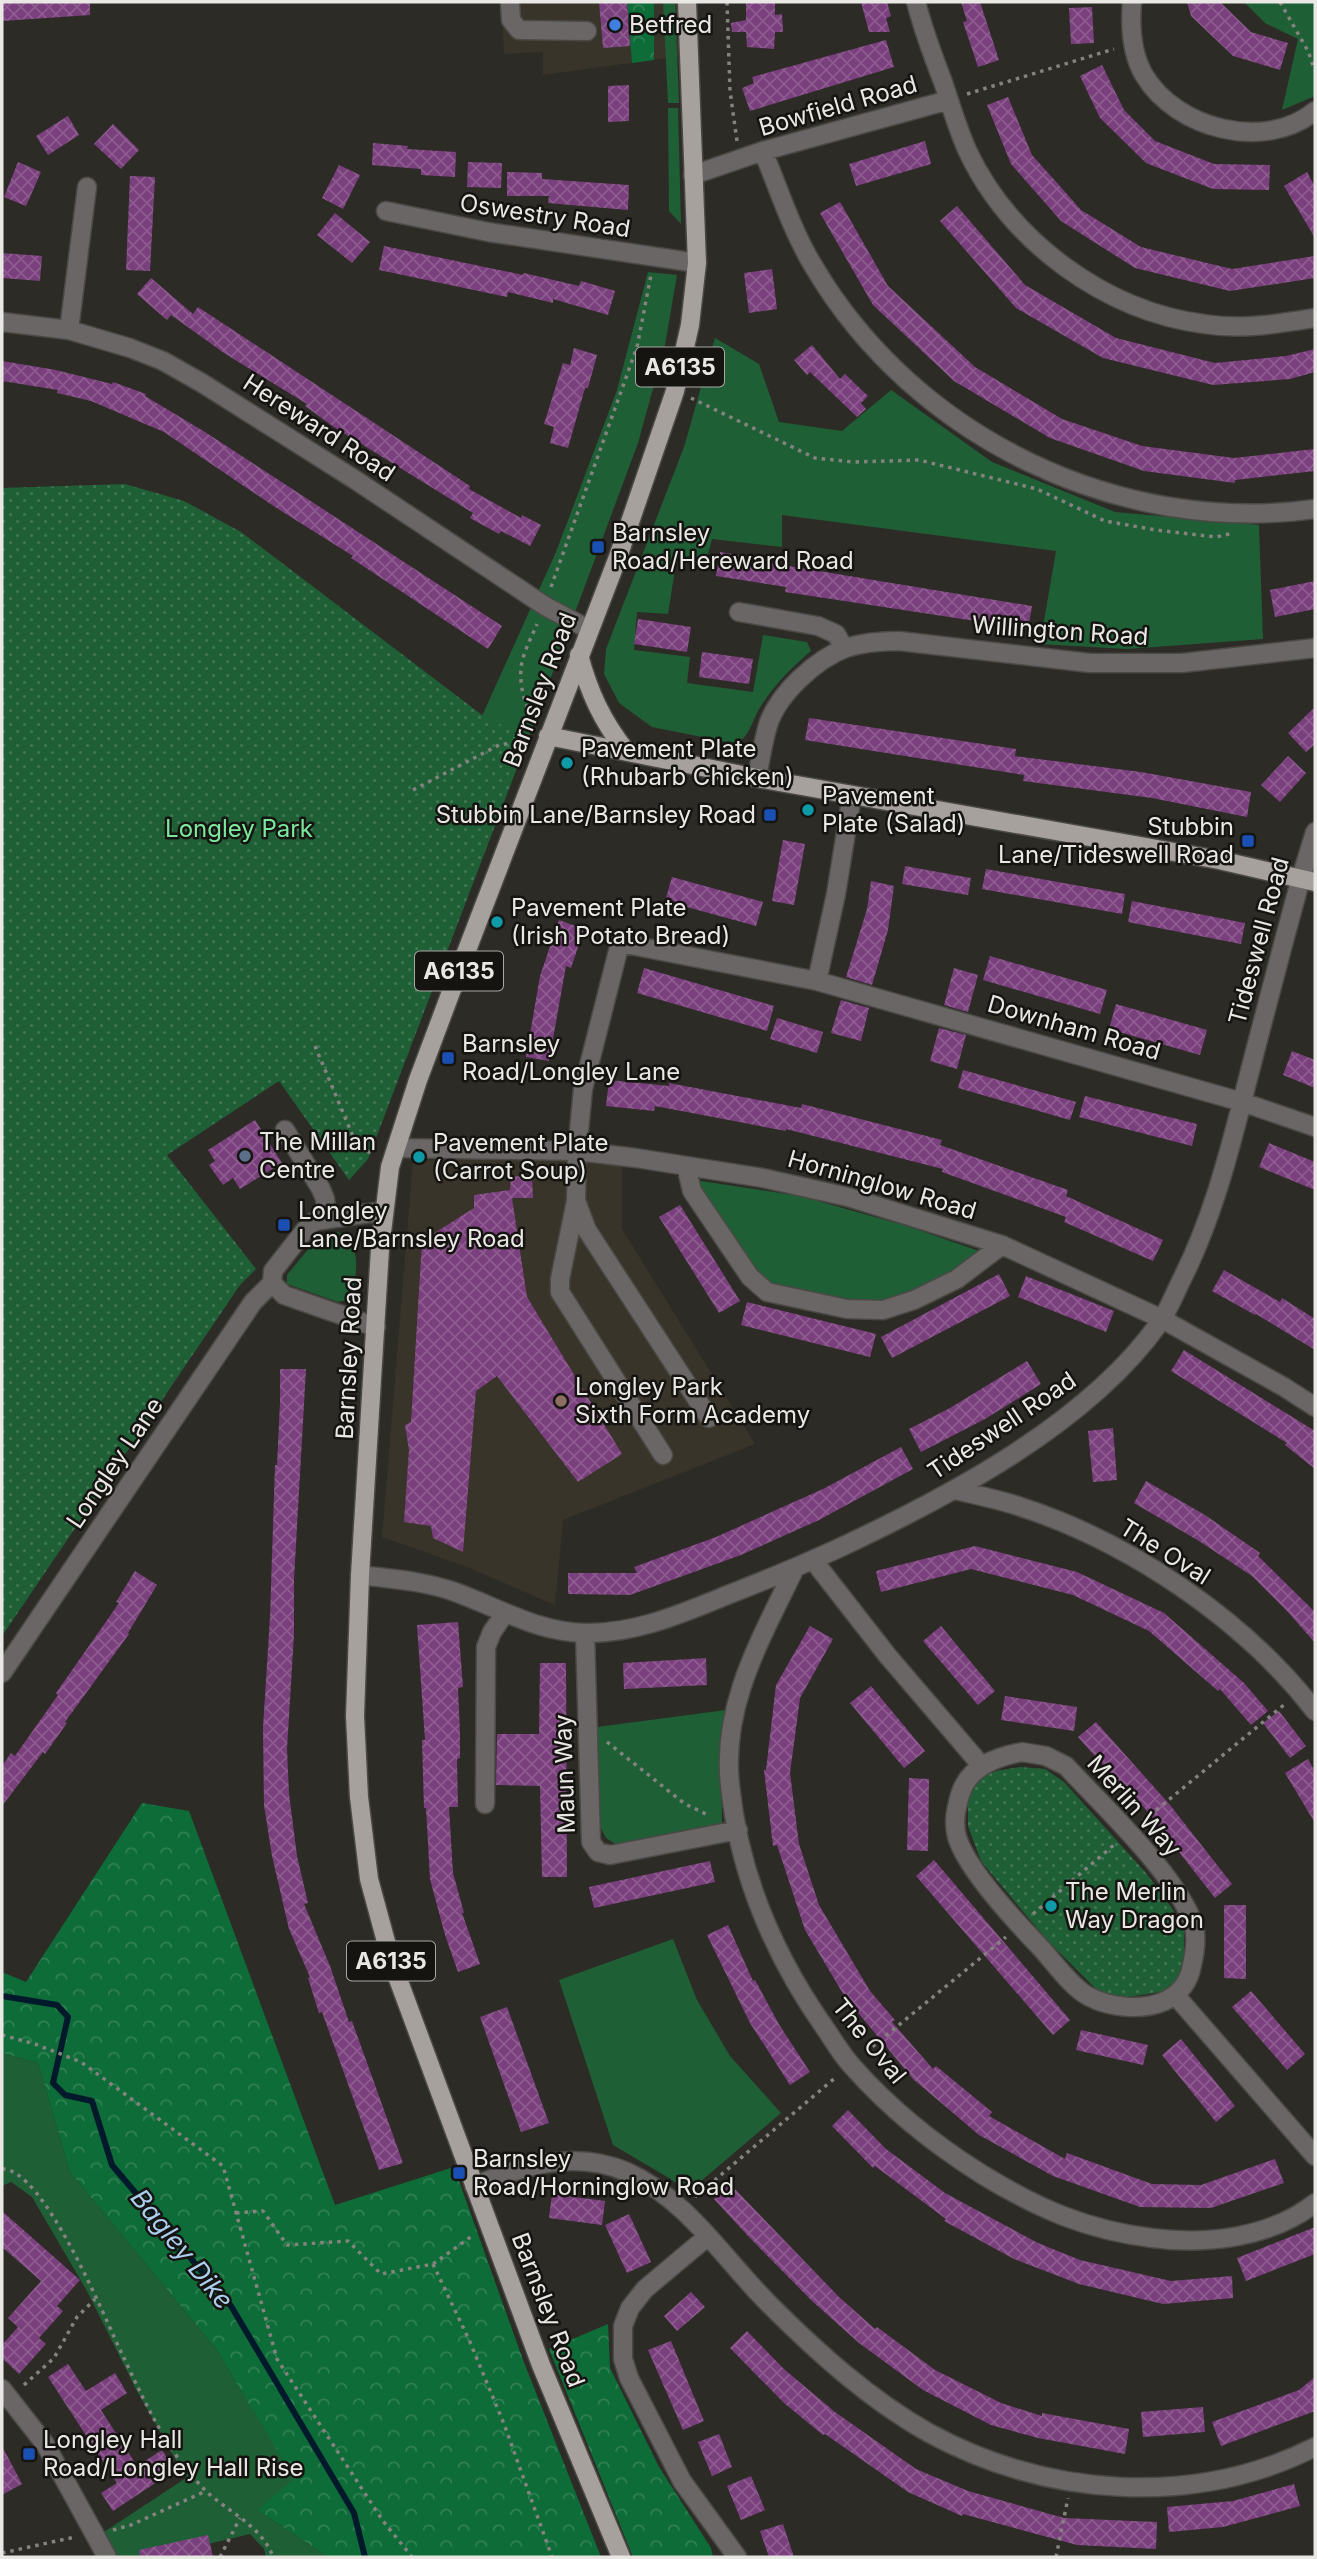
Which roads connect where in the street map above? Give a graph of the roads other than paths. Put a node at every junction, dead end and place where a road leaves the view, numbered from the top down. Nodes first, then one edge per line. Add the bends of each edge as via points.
1 (510, 2) edge
2 (687, 2) edge
3 (916, 2) edge
4 (1132, 2) edge
5 (587, 31) dead end
6 (949, 100) junction
7 (1314, 116) edge
8 (764, 151) junction
9 (693, 175) junction
10 (87, 187) dead end
11 (386, 211) dead end
12 (697, 263) junction
13 (1315, 318) edge
14 (2, 322) edge
15 (69, 330) junction
16 (1315, 509) edge
17 (739, 612) dead end
18 (588, 629) junction
19 (844, 648) junction
20 (1315, 648) edge
21 (579, 655) junction
22 (548, 736) junction
23 (625, 751) junction
24 (757, 778) junction
25 (852, 795) junction
26 (1315, 832) edge
27 (1308, 880) edge
28 (817, 981) junction
29 (1242, 1102) junction
30 (1315, 1127) edge
31 (285, 1130) dead end
32 (396, 1148) junction
33 (577, 1151) junction
34 (686, 1166) junction
35 (576, 1201) junction
36 (384, 1211) junction
37 (327, 1218) junction
38 (1002, 1245) junction
39 (272, 1283) junction
40 (1162, 1319) junction
41 (376, 1327) junction
42 (1315, 1408) edge
43 (709, 1419) dead end
44 (663, 1455) dead end
45 (955, 1490) junction
46 (813, 1560) junction
47 (795, 1568) junction
48 (360, 1576) junction
49 (505, 1613) junction
50 (585, 1633) junction
51 (2, 1673) edge
52 (1315, 1711) edge
53 (981, 1765) junction
54 (485, 1804) dead end
55 (738, 1830) junction
56 (1176, 1996) junction
57 (1315, 2156) edge
58 (474, 2186) junction
59 (1315, 2203) edge
60 (707, 2237) junction
61 (4, 2396) edge
62 (1315, 2447) edge
63 (107, 2557) edge
64 (621, 2557) edge
65 (737, 2557) edge

1 - 5 street via 511,20 519,30
2 - 9 main road, Barnsley Road / A6135
3 - 6 street
4 - 7 street via 1132,43 1143,74 1174,108 1200,122 1259,132
6 - 8 street, Bowfield Road
6 - 13 street, Bowfield Road via 968,152 1010,215 1067,269 1112,296 1205,324 1261,327
8 - 9 street, Bowfield Road
8 - 16 street via 793,226 820,277 868,341 942,410 1047,471 1109,495 1187,510 1246,514
9 - 12 main road, Barnsley Road / A6135
10 - 15 street
11 - 12 street, Oswestry Road via 488,232
12 - 18 main road, Barnsley Road / A6135 via 690,325 675,390 618,557
14 - 15 street, Hereward Road
15 - 18 street, Hereward Road via 130,348 193,377 545,606
17 - 19 street via 818,626 836,634
18 - 21 main road, Barnsley Road / A6135
19 - 20 street, Willington Road via 900,640 1090,663 1182,663
19 - 24 street, Willington Road via 782,697 768,724
21 - 22 main road, Barnsley Road / A6135
21 - 23 main road via 598,712
22 - 23 main road
22 - 32 main road, Barnsley Road / A6135
23 - 24 main road
24 - 25 main road
25 - 27 main road via 1050,828
25 - 28 street
26 - 27 street, Tideswell Road
27 - 29 street, Tideswell Road
28 - 29 street, Downham Road
28 - 33 street, Downham Road via 620,943 583,1089
29 - 30 street, Downham Road
29 - 40 street, Tideswell Road via 1221,1186 1198,1248
31 - 37 street via 321,1189
32 - 33 street, Horninglow Road
32 - 36 main road, Barnsley Road / A6135
33 - 34 street, Horninglow Road
33 - 35 street
34 - 38 street, Horninglow Road via 848,1197
34 - 38 street via 692,1191 750,1278 767,1292 848,1309 883,1310 957,1279
35 - 43 street via 587,1230
35 - 44 street via 559,1292
36 - 37 street, Longley Lane
36 - 41 main road, Barnsley Road / A6135
37 - 39 street, Longley Lane via 305,1230 273,1271
38 - 40 street, Horninglow Road
39 - 41 street via 284,1295
39 - 51 street, Longley Lane via 253,1302
40 - 42 street, Horninglow Road
40 - 45 street, Tideswell Road via 1101,1389
41 - 48 main road, Barnsley Road / A6135
45 - 46 street, Tideswell Road
45 - 52 street, The Oval via 1018,1506 1116,1548 1163,1576 1256,1647
46 - 47 street, Tideswell Road
46 - 53 street
47 - 50 street, Tideswell Road via 666,1620 626,1630
47 - 55 street, The Oval via 743,1680 730,1728 729,1783
48 - 49 street, Tideswell Road via 424,1583
48 - 58 main road, Barnsley Road / A6135 via 355,1716 369,1879 391,1960
49 - 50 street, Tideswell Road via 529,1624
49 - 54 street via 486,1647
50 - 55 street, Maun Way via 591,1842 598,1852 610,1855
53 - 56 street, Merlin Way via 1022,1752 1046,1756 1066,1766 1127,1833 1183,1902 1194,1925 1189,1979
53 - 56 street via 962,1787 955,1814 957,1837 973,1867 1020,1926 1085,1995 1109,2005 1135,2006
55 - 59 street, The Oval via 756,1901 810,2008 850,2065 894,2110 948,2153 1017,2196 1081,2224 1126,2235 1181,2242 1226,2239 1256,2232
56 - 57 street
58 - 60 street via 531,2165 556,2161 598,2164 653,2187 682,2208
58 - 64 main road, Barnsley Road / A6135 via 541,2365
60 - 62 street via 768,2304 870,2395 930,2433 1002,2465 1071,2482 1176,2487 1290,2460
60 - 65 street via 629,2308 623,2326 623,2359 682,2481
61 - 63 street via 45,2444

